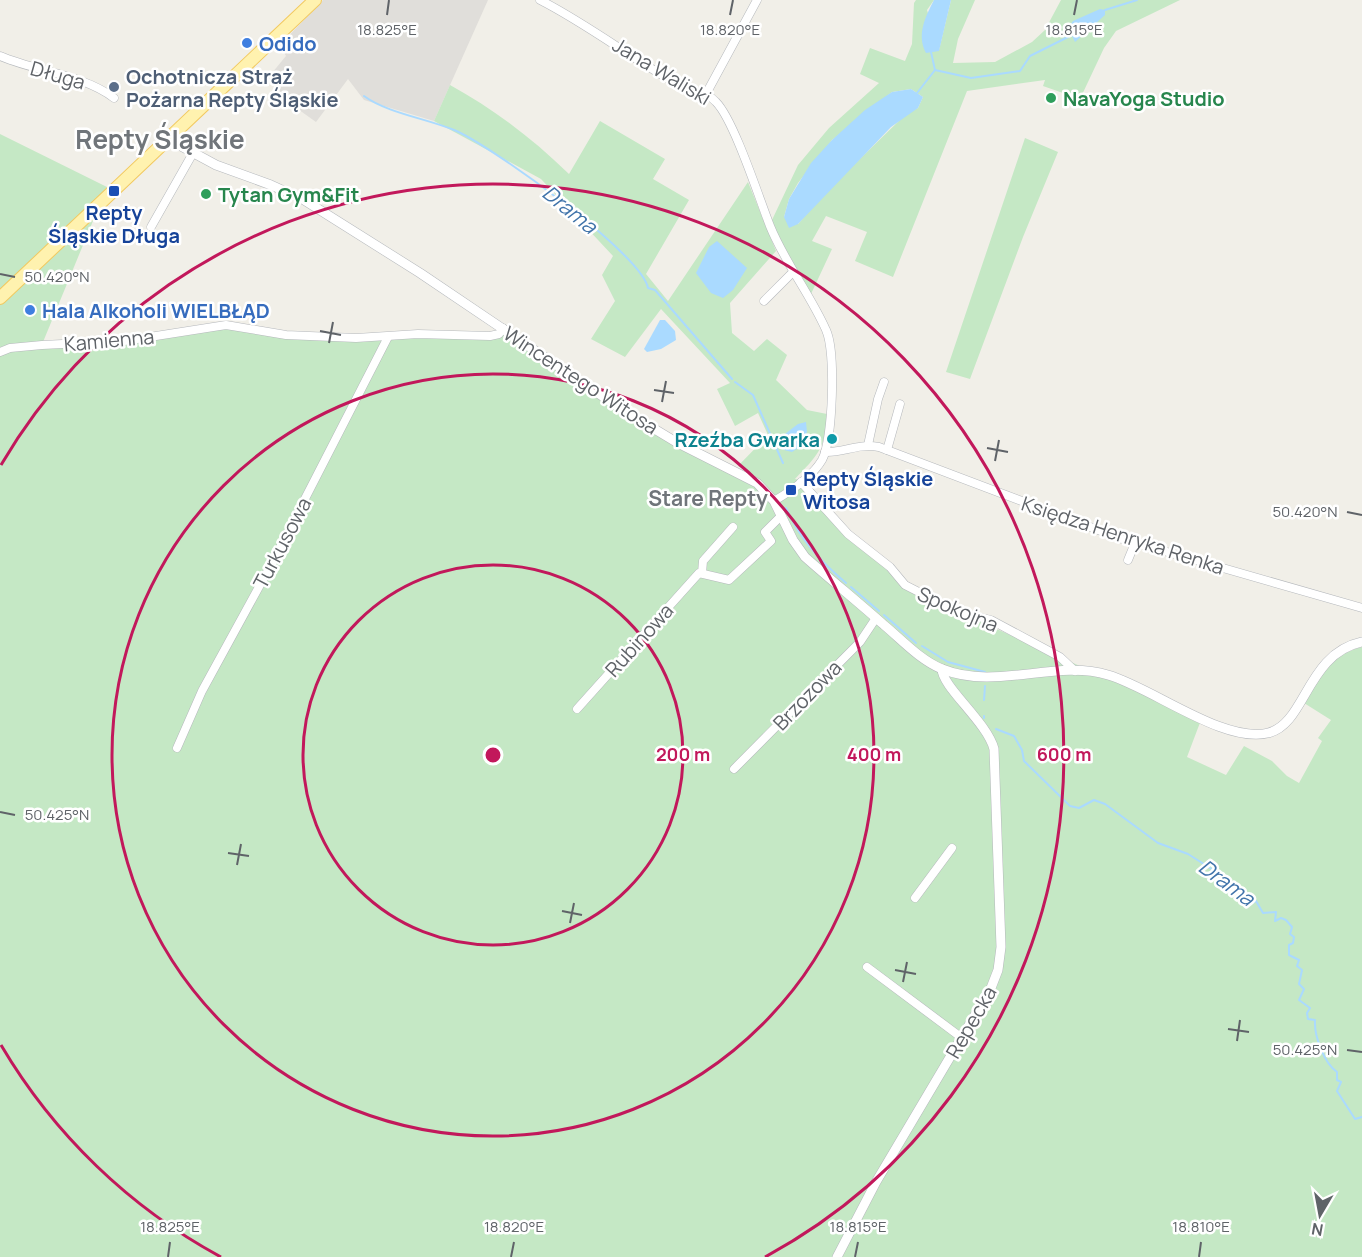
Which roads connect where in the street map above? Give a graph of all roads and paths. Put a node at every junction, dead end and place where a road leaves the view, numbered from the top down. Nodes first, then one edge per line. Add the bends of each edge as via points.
1 (315, 0) edge
2 (540, 0) edge
3 (757, 0) edge
4 (0, 56) edge
5 (706, 94) junction
6 (114, 98) dead end
7 (168, 140) junction
8 (193, 153) junction
9 (151, 227) dead end
10 (793, 272) junction
11 (0, 298) edge
12 (764, 301) dead end
13 (503, 328) junction
14 (388, 337) junction
15 (0, 352) edge
16 (884, 382) dead end
17 (900, 404) dead end
18 (868, 445) junction
19 (887, 450) junction
20 (825, 452) junction
21 (801, 482) junction
22 (774, 501) junction
23 (781, 516) junction
24 (733, 527) dead end
25 (1135, 543) junction
26 (1128, 560) dead end
27 (702, 573) junction
28 (1362, 608) edge
29 (876, 618) junction
30 (1362, 642) edge
31 (942, 669) junction
32 (1075, 671) junction
33 (577, 709) dead end
34 (177, 748) dead end
35 (734, 769) dead end
36 (952, 848) dead end
37 (915, 898) dead end
38 (867, 967) dead end
39 (962, 1038) junction
40 (837, 1257) edge

1 - 7 main road
2 - 5 street, Jana Waliski via 572,16 680,86
3 - 5 street
4 - 6 street, Długa via 92,85
5 - 10 street, Jana Waliski via 724,114 779,248
7 - 8 street, Wincentego Witosa
7 - 11 main road
8 - 9 street
8 - 13 street, Wincentego Witosa via 304,200
10 - 12 street
10 - 20 street, Jana Waliski via 830,340 832,377
13 - 14 street, Kamienna via 499,334 490,336
13 - 22 street, Wincentego Witosa via 639,419 757,483
14 - 15 street, Kamienna via 286,335 226,326 124,341 42,345
14 - 34 street, Turkusowa via 202,691
16 - 18 street
17 - 19 street
18 - 19 street, Księdza Henryka Renka
18 - 20 street, Księdza Henryka Renka
19 - 25 street, Księdza Henryka Renka
20 - 21 street
21 - 22 street
21 - 32 street, Spokojna via 848,534 890,567 905,585 958,612 991,620 1060,657
22 - 23 street, Wincentego Witosa
23 - 27 street via 765,532 771,541 729,580
23 - 29 street, Wincentego Witosa via 805,557
24 - 27 street, Rubinowa via 703,561
25 - 26 street
25 - 28 street, Księdza Henryka Renka
27 - 33 street, Rubinowa
29 - 31 street, Wincentego Witosa
29 - 35 street, Brzozowa via 860,642
30 - 32 street, Wincentego Witosa via 1342,648 1326,660 1284,725 1265,734 1226,728 1123,680 1098,672
31 - 32 street, Wincentego Witosa via 1001,678
31 - 39 street, Repecka via 945,681 990,737 995,760 1001,956 994,983
36 - 37 street
38 - 39 street
39 - 40 street, Repecka via 876,1182

